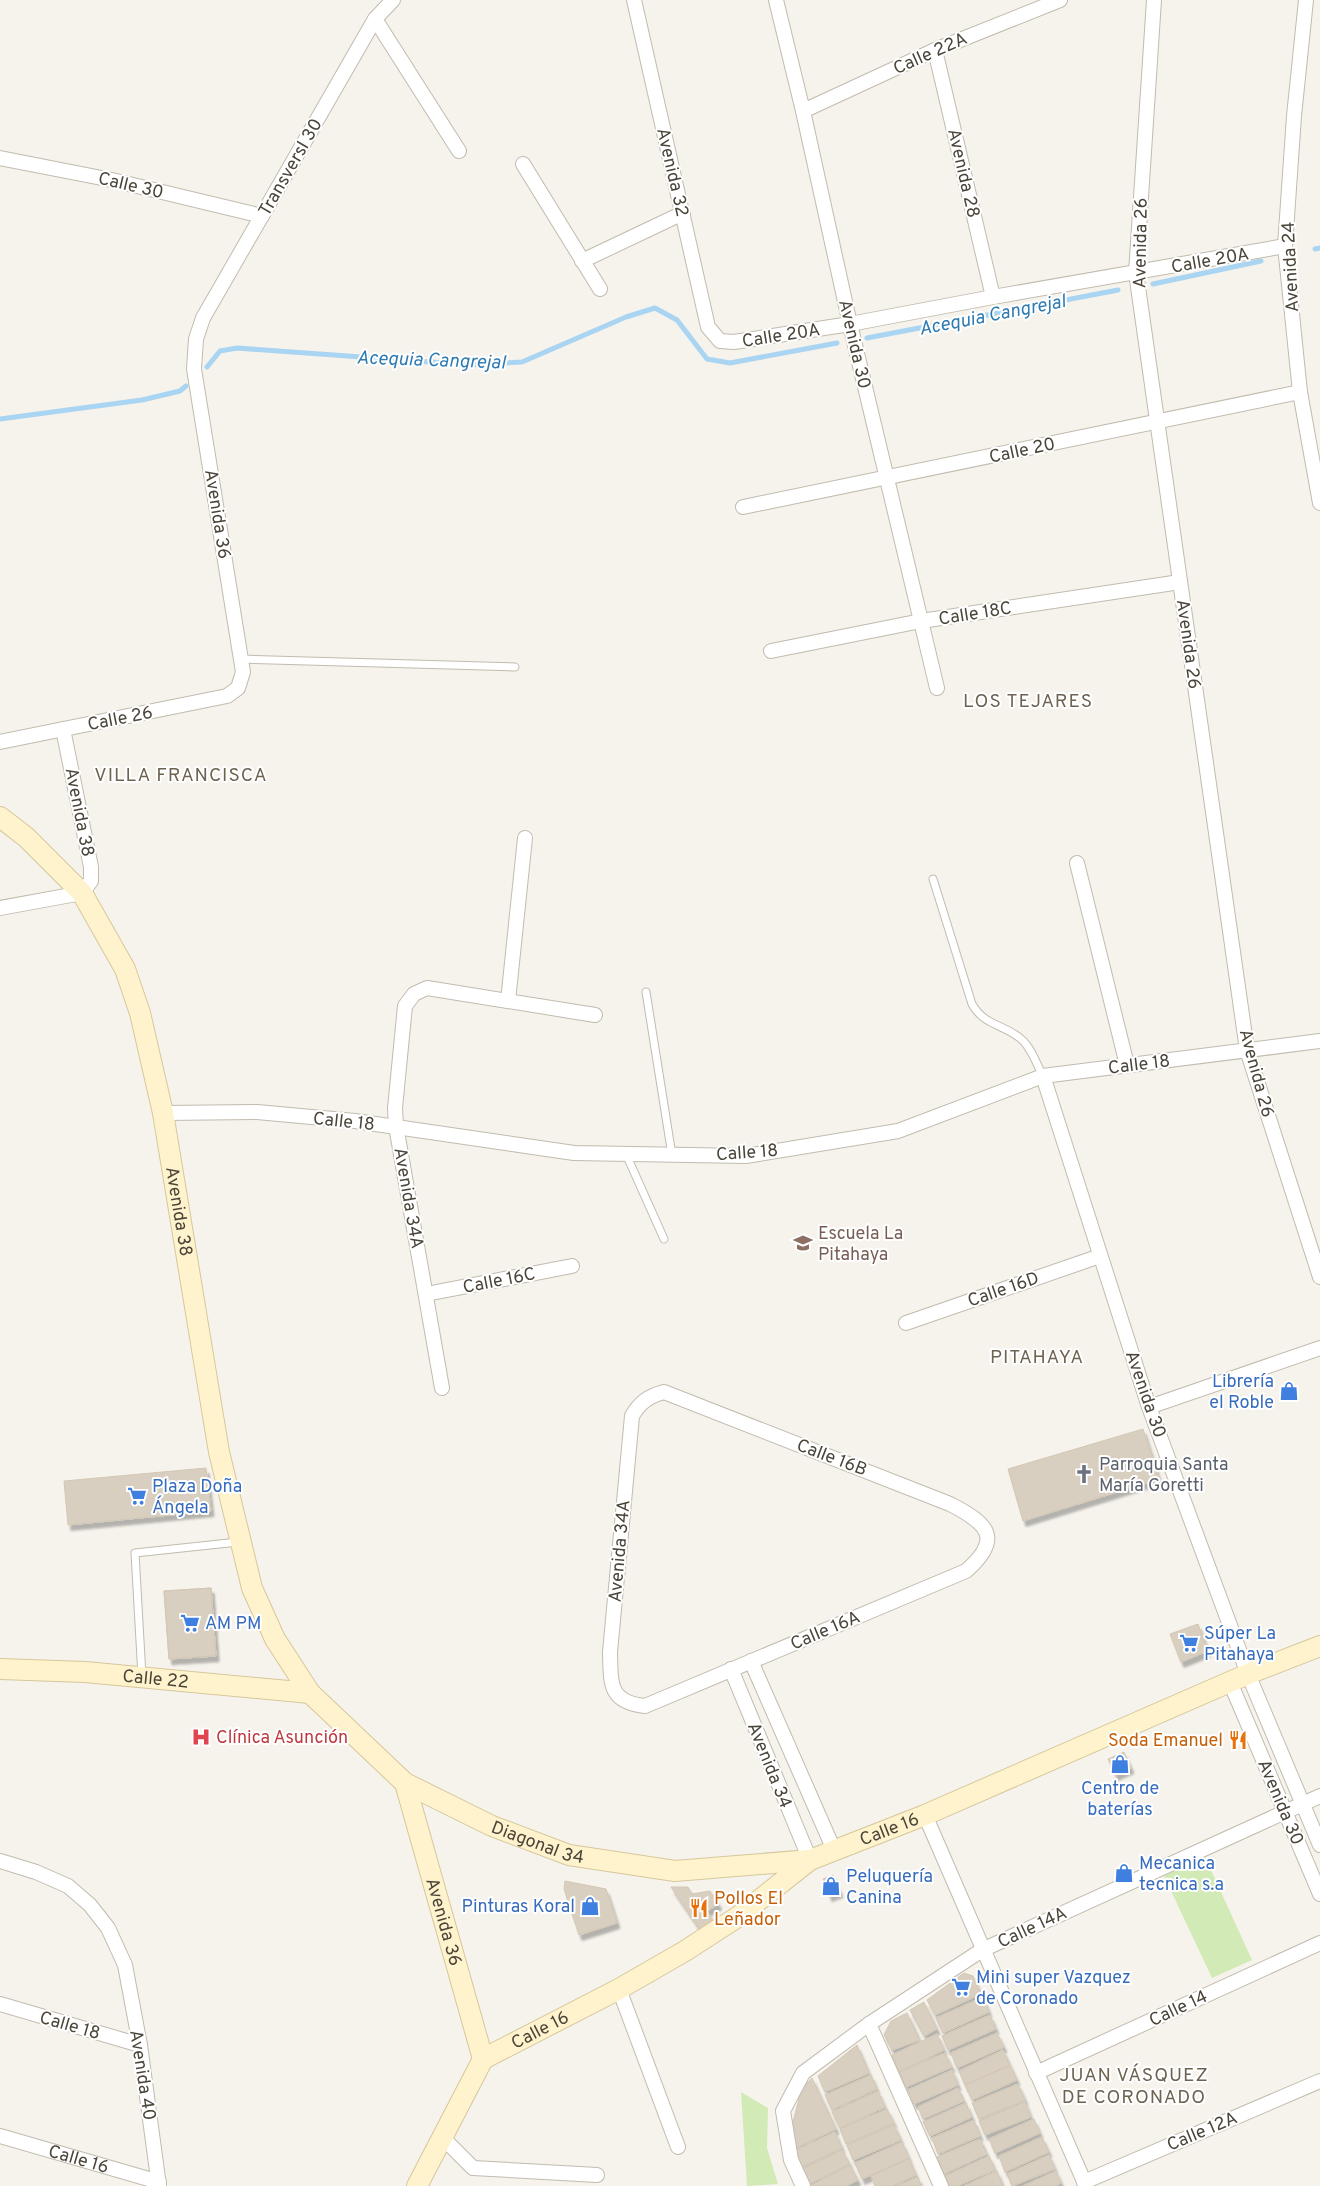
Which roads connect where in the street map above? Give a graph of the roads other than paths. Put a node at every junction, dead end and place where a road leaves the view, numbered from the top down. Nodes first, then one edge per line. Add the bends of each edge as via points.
1 (393, 0) edge
2 (634, 0) edge
3 (776, 0) edge
4 (1060, 0) edge
5 (1154, 0) edge
6 (1306, 0) edge
7 (375, 19) junction
8 (935, 50) junction
9 (803, 111) junction
10 (459, 151) dead end
11 (0, 158) edge
12 (523, 164) dead end
13 (682, 213) junction
14 (262, 216) junction
15 (1285, 246) junction
16 (582, 260) junction
17 (1136, 273) junction
18 (600, 288) dead end
19 (993, 297) junction
20 (850, 324) junction
21 (196, 339) joint
22 (720, 341) joint
23 (1300, 392) junction
24 (1157, 422) junction
25 (887, 478) junction
26 (1320, 504) edge
27 (743, 507) dead end
28 (1180, 582) junction
29 (921, 621) junction
30 (771, 651) dead end
31 (241, 659) junction
32 (515, 667) dead end
33 (238, 688) joint
34 (937, 688) dead end
35 (63, 729) junction
36 (0, 742) edge
37 (0, 817) edge
38 (525, 838) dead end
39 (1077, 863) dead end
40 (933, 880) dead end
41 (82, 893) junction
42 (0, 908) edge
43 (646, 992) dead end
44 (508, 1001) junction
45 (595, 1015) dead end
46 (1320, 1041) edge
47 (1247, 1050) junction
48 (1127, 1065) junction
49 (1043, 1076) junction
50 (163, 1113) junction
51 (396, 1126) junction
52 (626, 1154) junction
53 (672, 1154) junction
54 (664, 1239) dead end
55 (1100, 1256) junction
56 (572, 1266) dead end
57 (1320, 1278) edge
58 (426, 1294) junction
59 (906, 1323) dead end
60 (1320, 1348) edge
61 (442, 1388) dead end
62 (664, 1392) joint
63 (1149, 1407) junction
64 (988, 1537) joint
65 (241, 1542) junction
66 (1320, 1646) edge
67 (751, 1661) junction
68 (0, 1669) edge
69 (731, 1669) junction
70 (142, 1677) junction
71 (1239, 1678) junction
72 (310, 1692) junction
73 (645, 1706) joint
74 (405, 1783) junction
75 (1320, 1796) edge
76 (1302, 1804) junction
77 (1285, 1812) junction
78 (925, 1815) junction
79 (1320, 1845) edge
80 (834, 1850) junction
81 (810, 1860) junction
82 (0, 1861) edge
83 (1320, 1894) edge
84 (1320, 1943) edge
85 (982, 1950) junction
86 (619, 1989) junction
87 (0, 2004) edge
88 (869, 2024) junction
89 (140, 2045) junction
90 (483, 2059) junction
91 (1036, 2073) junction
92 (1320, 2081) edge
93 (0, 2136) edge
94 (442, 2138) junction
95 (678, 2147) dead end
96 (597, 2175) dead end
97 (159, 2184) edge
98 (1085, 2184) edge
99 (417, 2186) edge
100 (803, 2186) edge
101 (941, 2186) edge

1 - 7 street, Transversl 30
2 - 13 street, Avenida 32
3 - 9 street, Avenida 30
4 - 8 street, Calle 22A
5 - 17 street, Avenida 26
6 - 15 street, Avenida 24
7 - 10 street
7 - 14 street, Transversl 30
8 - 9 street, Calle 22A
8 - 19 street, Avenida 28
9 - 20 street, Avenida 30
11 - 14 street, Calle 30 via 112,180
12 - 16 street
13 - 16 street
13 - 22 street, Avenida 32 via 708,327
14 - 21 street, Transversl 30 via 203,318
15 - 17 street, Calle 20A
15 - 23 street, Avenida 24
16 - 18 street
17 - 19 street, Calle 20A
17 - 24 street, Avenida 26
19 - 20 street, Calle 20A
20 - 22 street, Calle 20A via 734,342
20 - 25 street, Avenida 30
21 - 31 street, Avenida 36 via 194,369
23 - 24 street, Calle 20
23 - 26 street, Avenida 24
24 - 25 street, Calle 20
24 - 28 street, Avenida 26
25 - 27 street, Calle 20
25 - 29 street, Avenida 30
28 - 29 street, Calle 18C
28 - 47 street, Avenida 26
29 - 30 street, Calle 18C
29 - 34 street, Avenida 30
31 - 32 lane
31 - 33 street, Avenida 36 via 243,672
33 - 35 street, Calle 26 via 227,696
35 - 36 street, Calle 26
35 - 41 street, Avenida 38 via 91,867 91,881
37 - 41 street via 26,836
38 - 44 street
39 - 48 street
40 - 49 lane via 978,1015 1024,1041
41 - 42 street
41 - 50 street, Avenida 38 via 126,969 140,1013
43 - 53 lane
44 - 45 street, Avenida 34A
44 - 51 street, Avenida 34A via 427,988 414,994 405,1006
46 - 47 street, Calle 18
47 - 48 street, Calle 18
47 - 57 street, Avenida 26
48 - 49 street, Calle 18
49 - 53 street, Calle 18 via 898,1131 746,1156
49 - 55 street, Avenida 30
50 - 51 street, Calle 18 via 257,1112
50 - 65 street, Avenida 38 via 219,1452
51 - 52 street, Calle 18 via 574,1154
51 - 58 street, Avenida 34A
52 - 53 street, Calle 18
52 - 54 lane
55 - 59 street, Calle 16D
55 - 63 street, Avenida 30
56 - 58 street, Calle 16C
58 - 61 street, Avenida 34A
60 - 63 street
62 - 64 street, Calle 16B via 950,1504 981,1523
62 - 73 street, Avenida 34A via 644,1401 632,1416 610,1652 614,1691 620,1699
63 - 71 street, Avenida 30
64 - 67 street, Calle 16A via 987,1548 980,1559 966,1571
65 - 70 lane via 135,1553
65 - 72 street, Avenida 38 via 252,1588 275,1639
66 - 71 street, Calle 16
67 - 69 street, Calle 16A
67 - 80 street, Avenida 34
68 - 70 street, Calle 22
69 - 73 street, Calle 16A
69 - 81 street, Avenida 34
70 - 72 street, Calle 22
71 - 76 street, Avenida 30
71 - 77 street, Avenida 30
71 - 78 street, Calle 16
72 - 74 street, Diagonal 34
74 - 81 street, Diagonal 34 via 492,1826 569,1855 676,1871
74 - 90 street, Avenida 36
75 - 76 street, Calle 14A
76 - 77 street, Calle 14A
76 - 79 street, Avenida 30
77 - 83 street, Avenida 30
77 - 85 street, Calle 14A
78 - 80 street, Calle 16
78 - 85 street
80 - 81 street, Calle 16
81 - 86 street, Calle 16 via 739,1916
82 - 89 street, Avenida 40 via 68,1886 108,1928 125,1965
84 - 91 street, Calle 14
85 - 88 street, Calle 14A
85 - 91 street
86 - 90 street, Calle 16
86 - 95 street
87 - 89 street, Calle 18
88 - 100 street, Calle 14A via 803,2073 783,2111 791,2160
88 - 101 street
89 - 97 street, Avenida 40
90 - 94 street
91 - 98 street
92 - 98 street, Calle 12A
93 - 97 street, Calle 16
94 - 96 street via 473,2168
94 - 99 street

